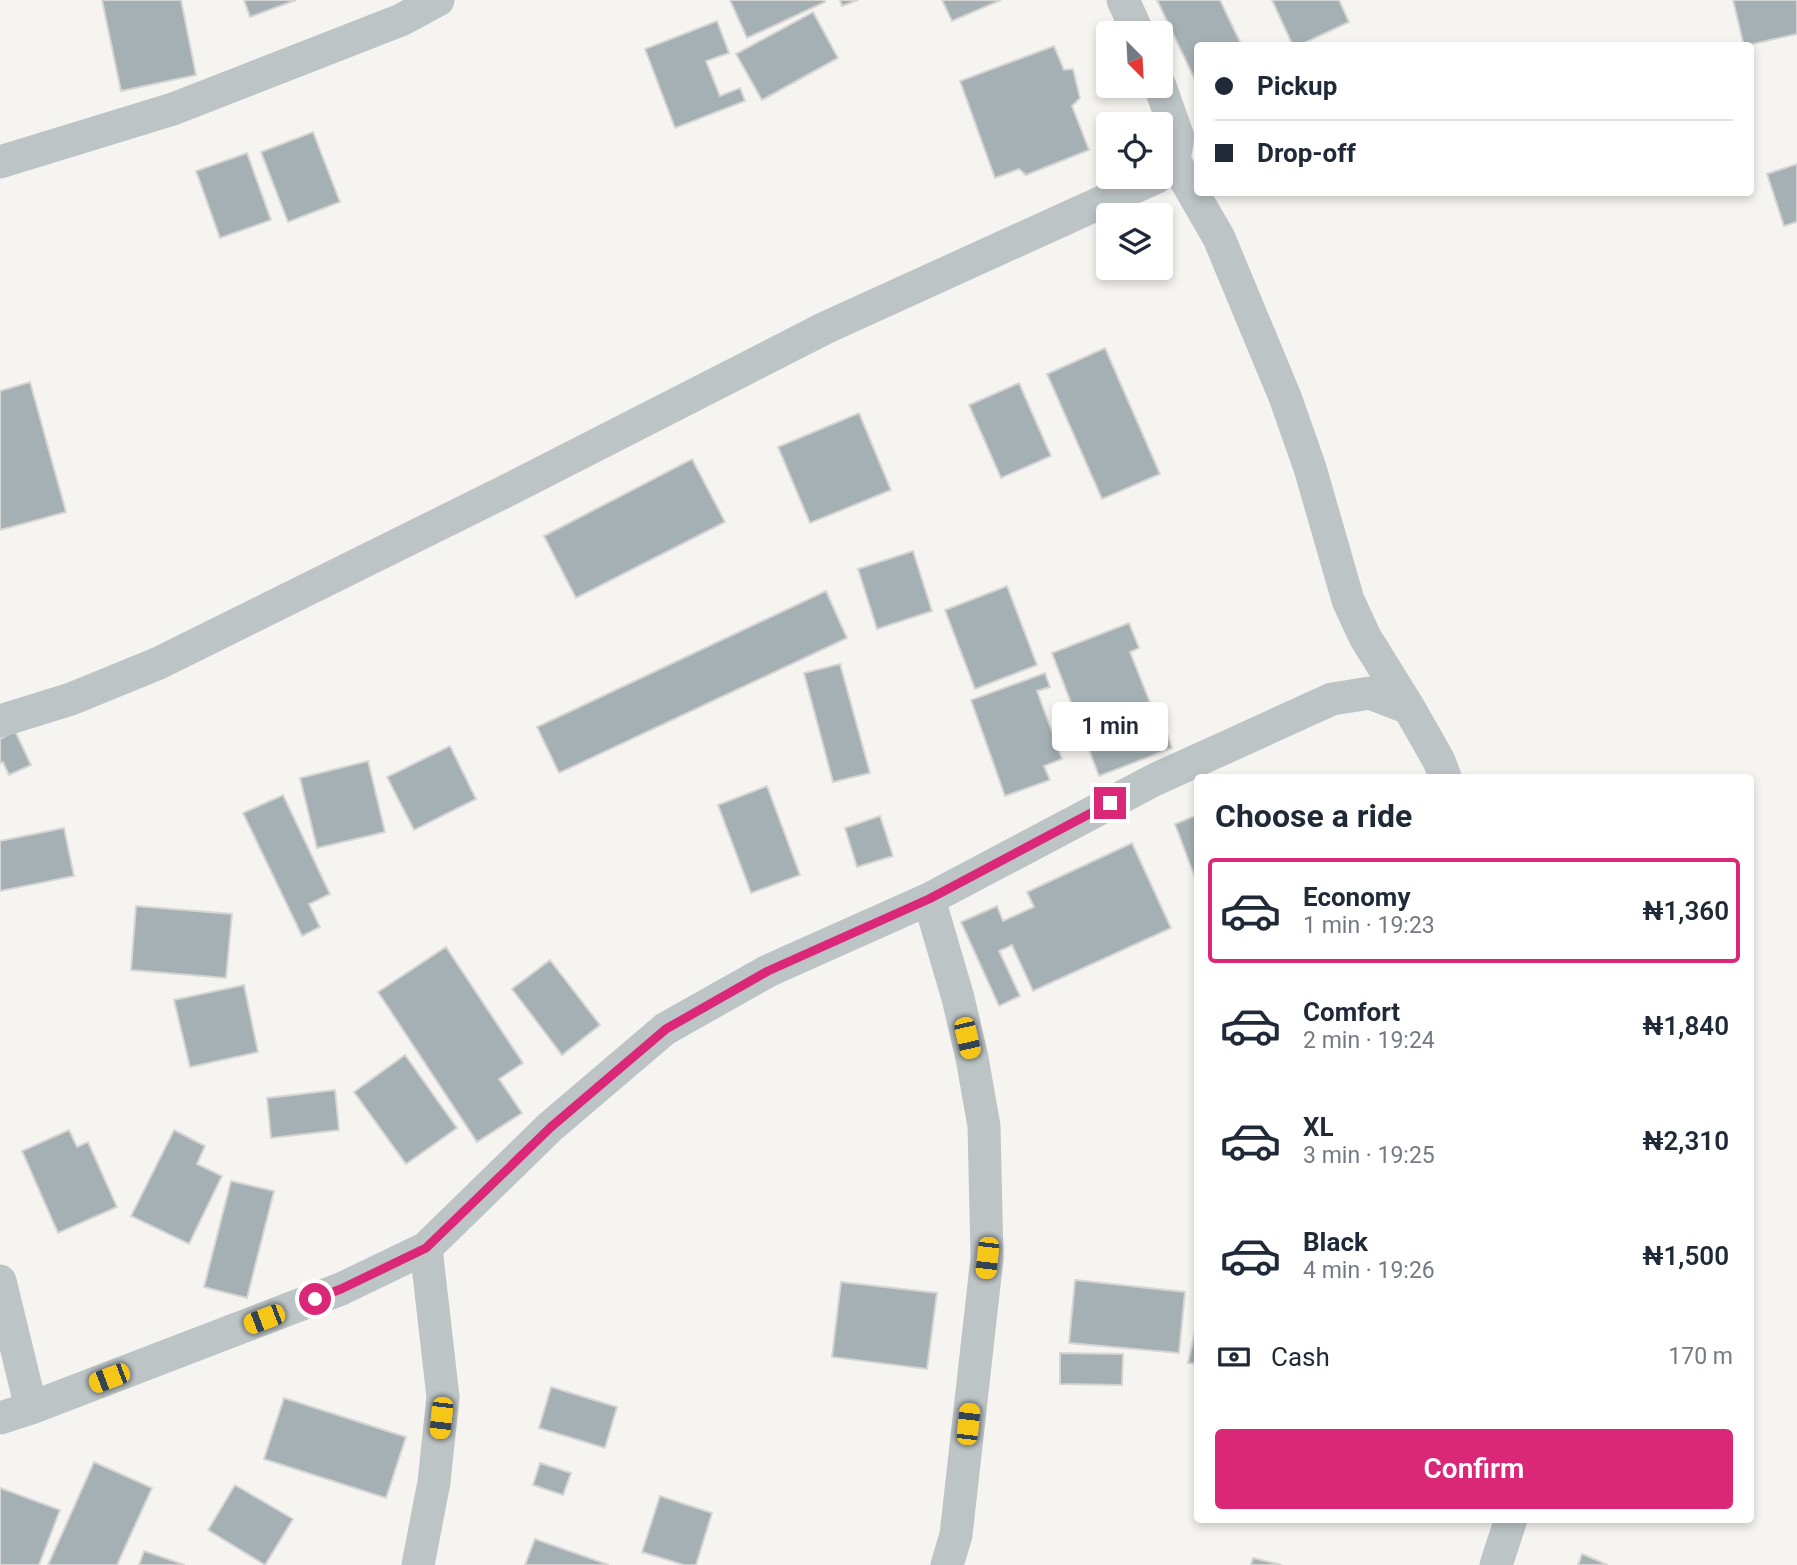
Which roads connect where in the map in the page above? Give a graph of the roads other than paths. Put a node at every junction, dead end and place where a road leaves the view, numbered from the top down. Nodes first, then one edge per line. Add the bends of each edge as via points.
1 (438, 0) edge
2 (1123, 0) edge
3 (1133, 21) edge
4 (1173, 123) edge
5 (1173, 149) edge
6 (0, 162) edge
7 (1173, 181) edge
8 (1123, 189) edge
9 (1409, 708) junction
10 (0, 721) edge
11 (1444, 774) edge
12 (929, 899) junction
13 (426, 1248) junction
14 (0, 1281) edge
15 (31, 1408) junction
16 (0, 1418) edge
17 (1510, 1523) edge
18 (418, 1565) edge
19 (947, 1565) edge
20 (1496, 1565) edge

1 - 6 street via 401,20 173,108
2 - 3 street
4 - 5 street via 1178,137
7 - 9 street via 1219,238 1285,397 1348,600
8 - 10 street via 825,328 159,663 71,699
9 - 11 street
9 - 12 street via 1370,694 1332,699 1154,780
12 - 13 street via 768,971 666,1029 551,1127
12 - 19 street via 958,999 984,1126 987,1258 956,1535
13 - 15 street via 341,1289
13 - 18 street via 443,1397 434,1482
14 - 15 street
15 - 16 street
17 - 20 street

